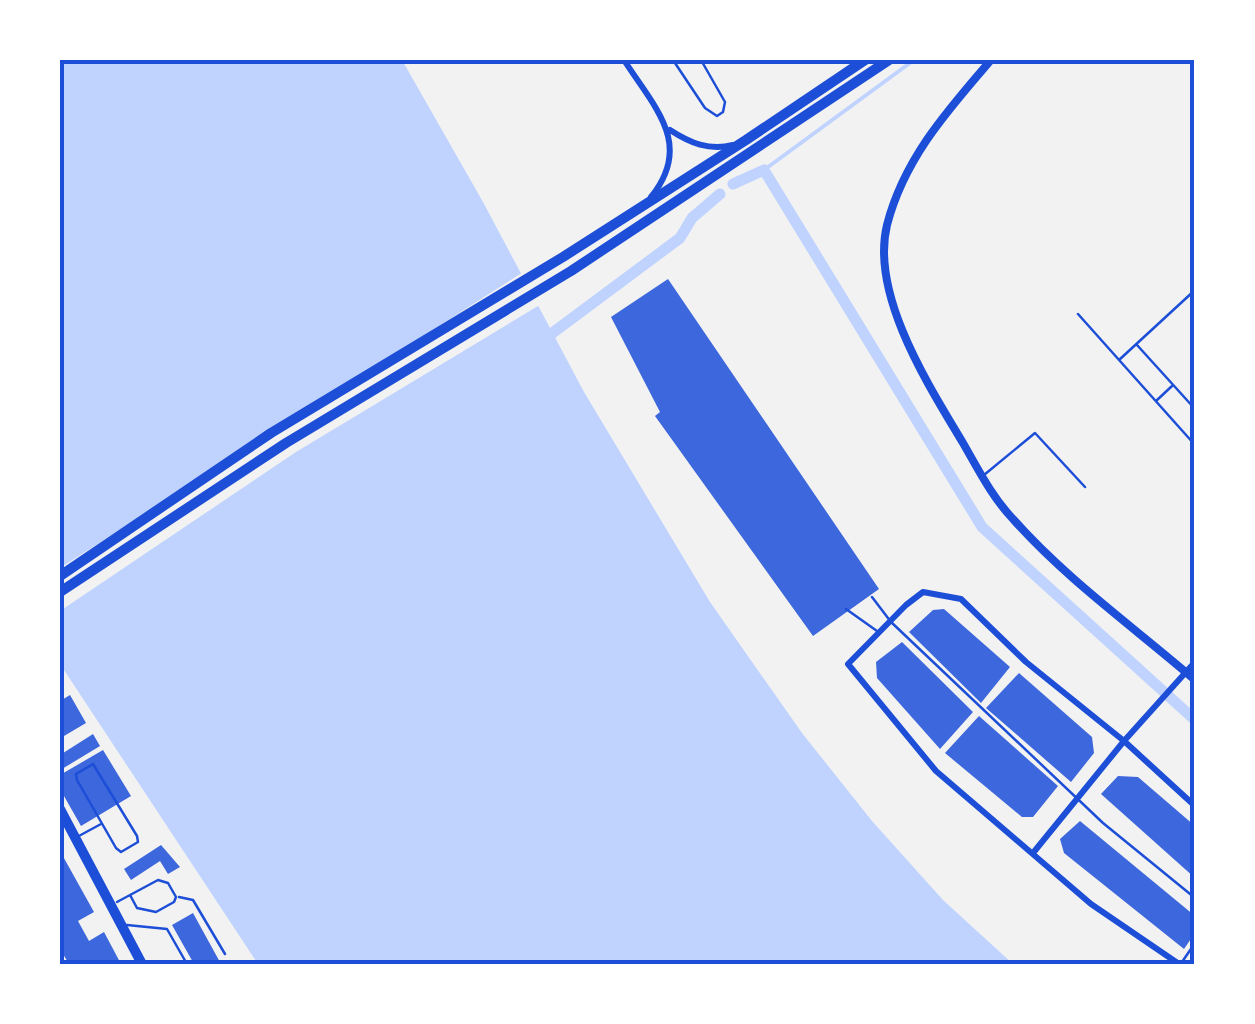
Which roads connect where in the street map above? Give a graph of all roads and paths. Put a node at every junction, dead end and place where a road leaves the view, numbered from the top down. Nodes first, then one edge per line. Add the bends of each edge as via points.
1 (624, 60) edge
2 (674, 60) edge
3 (701, 60) edge
4 (865, 60) edge
5 (889, 60) edge
6 (991, 60) edge
7 (668, 130) junction
8 (746, 140) junction
9 (647, 202) junction
10 (1195, 290) edge
11 (1078, 314) dead end
12 (1136, 344) junction
13 (1119, 360) junction
14 (1173, 385) junction
15 (1155, 401) junction
16 (1195, 410) edge
17 (1195, 445) edge
18 (982, 476) junction
19 (1084, 487) dead end
20 (60, 576) edge
21 (60, 592) edge
22 (872, 597) dead end
23 (846, 609) dead end
24 (891, 622) junction
25 (880, 634) junction
26 (1195, 662) edge
27 (1185, 671) junction
28 (1195, 680) edge
29 (1124, 741) junction
30 (1078, 797) junction
31 (1195, 806) edge
32 (60, 809) edge
33 (102, 824) junction
34 (75, 838) junction
35 (1033, 853) junction
36 (130, 895) junction
37 (176, 897) junction
38 (1195, 898) edge
39 (111, 905) junction
40 (121, 924) junction
41 (1195, 942) edge
42 (225, 954) dead end
43 (142, 964) edge
44 (187, 964) edge
45 (1180, 964) edge

1 - 7 street
2 - 3 lane via 717,116 725,102
4 - 8 main road
5 - 21 main road via 571,271 286,443
6 - 18 street via 921,144 886,228 885,248 895,314
7 - 8 street via 707,147
7 - 9 street via 670,164
8 - 9 main road
9 - 20 main road via 272,433
10 - 12 lane
11 - 13 lane
12 - 13 lane
12 - 14 lane
13 - 15 lane
14 - 15 lane
14 - 16 lane
15 - 17 lane
18 - 19 lane via 1034,433
18 - 27 street via 1014,522
22 - 24 lane
23 - 25 lane
24 - 25 street
24 - 29 street via 923,592 961,599
24 - 30 lane
25 - 35 street via 848,664 936,771
26 - 27 street
27 - 28 street
27 - 29 street
29 - 30 street
29 - 31 street
30 - 35 street
30 - 38 lane
32 - 34 main road
33 - 33 lane via 77,780 86,765 98,768 138,842 122,852
33 - 34 lane
34 - 39 main road
35 - 45 street via 1091,904
36 - 37 lane via 164,880
36 - 37 lane via 137,908 156,912
36 - 39 lane
37 - 42 lane via 190,896
39 - 40 main road
40 - 43 main road
40 - 44 lane via 166,929
41 - 45 lane

